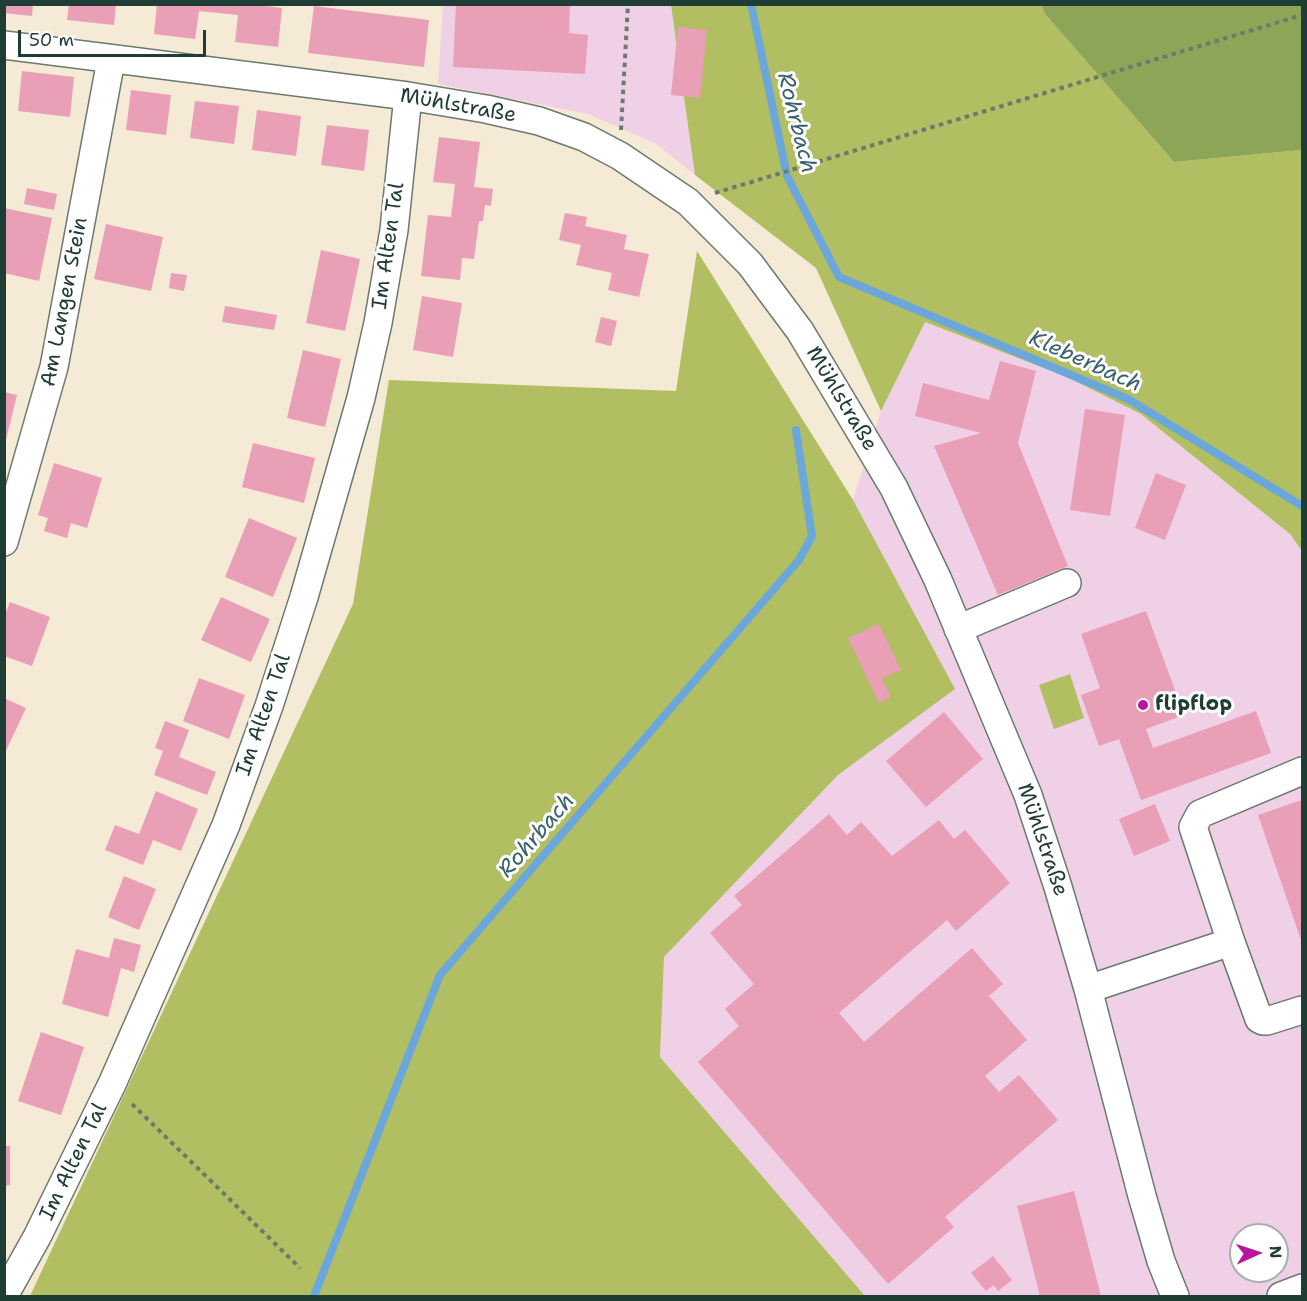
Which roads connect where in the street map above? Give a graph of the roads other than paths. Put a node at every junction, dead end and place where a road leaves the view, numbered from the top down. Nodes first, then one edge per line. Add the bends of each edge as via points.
1 (4, 45) edge
2 (111, 60) junction
3 (408, 96) junction
4 (4, 542) edge
5 (1067, 583) dead end
6 (958, 629) junction
7 (1302, 771) edge
8 (1231, 942) junction
9 (1088, 989) junction
10 (1302, 1010) edge
11 (1302, 1288) edge
12 (4, 1296) edge
13 (1175, 1296) edge
14 (1281, 1296) edge

1 - 2 street, Mühlstraße
2 - 3 street, Mühlstraße
2 - 4 street, Am Langen Stein via 54,367
3 - 6 street, Mühlstraße via 539,121 584,137 688,202 750,264 800,331 894,488
3 - 12 street, Im Alten Tal via 394,230 361,398 269,706 226,825 112,1084
5 - 6 street
6 - 9 street, Mühlstraße via 1028,795
7 - 8 street via 1200,814 1193,827
8 - 9 street
8 - 10 street via 1259,1018 1267,1021
9 - 13 street, Mühlstraße via 1142,1196
11 - 14 street

